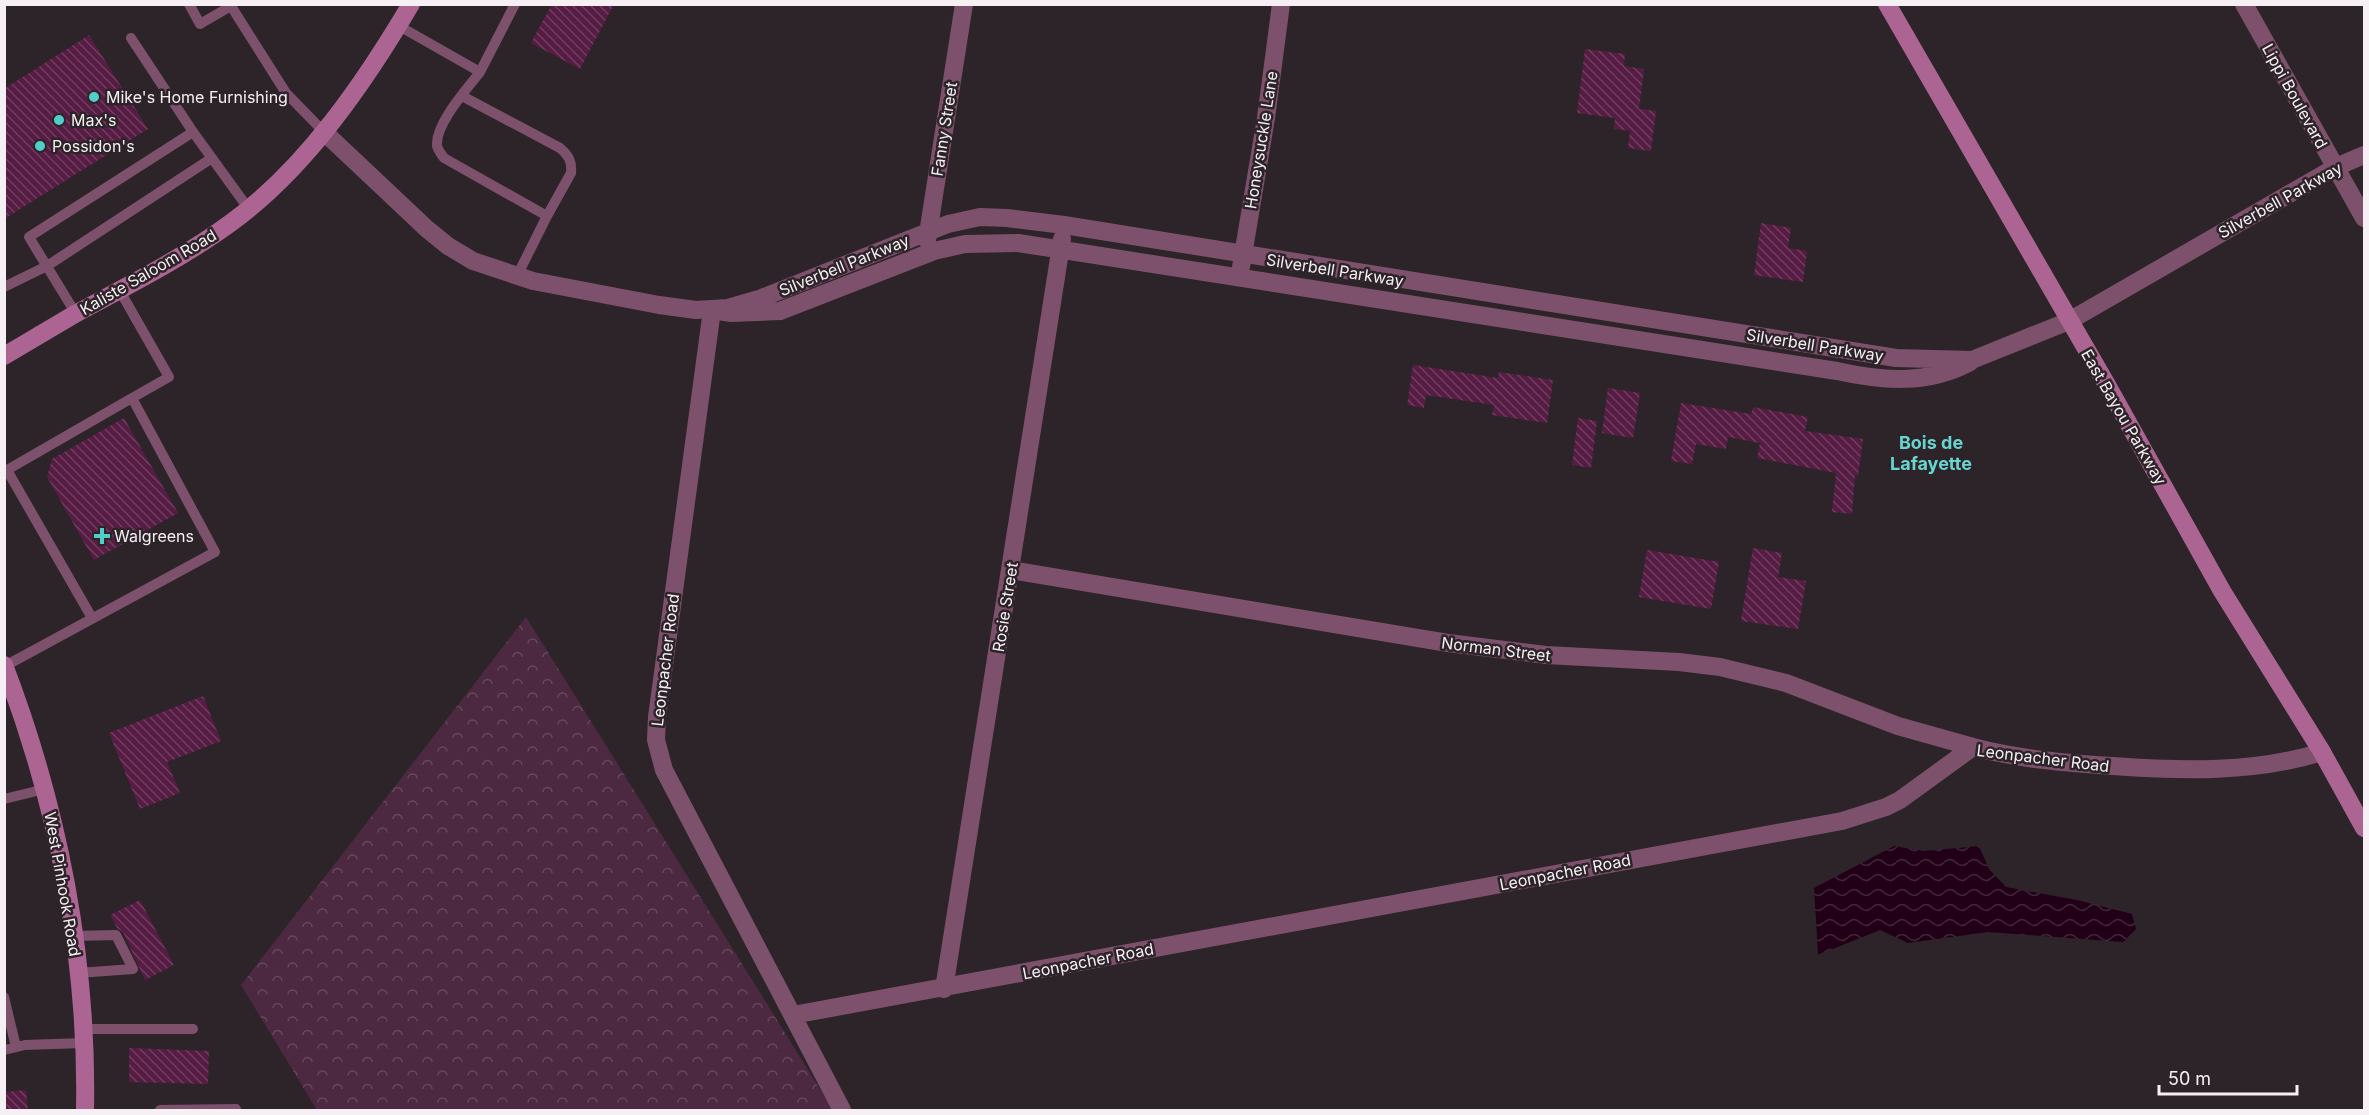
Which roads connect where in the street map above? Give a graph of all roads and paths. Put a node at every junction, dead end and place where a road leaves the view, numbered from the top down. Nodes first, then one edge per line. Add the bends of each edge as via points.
1 (189, 4) edge
2 (411, 4) edge
3 (515, 4) edge
4 (964, 4) edge
5 (1281, 4) edge
6 (1887, 4) edge
7 (2244, 4) edge
8 (233, 5) edge
9 (399, 26) junction
10 (131, 38) dead end
11 (480, 72) junction
12 (462, 96) junction
13 (324, 131) junction
14 (193, 132) junction
15 (2364, 155) edge
16 (212, 158) junction
17 (2336, 167) junction
18 (248, 208) junction
19 (547, 216) junction
20 (2364, 218) edge
21 (1064, 225) junction
22 (927, 231) junction
23 (1061, 249) junction
24 (925, 254) junction
25 (1243, 255) junction
26 (47, 266) junction
27 (517, 276) junction
28 (1240, 276) junction
29 (4, 287) edge
30 (120, 291) junction
31 (712, 310) junction
32 (76, 314) junction
33 (2068, 321) junction
34 (4, 356) edge
35 (1972, 360) junction
36 (132, 398) junction
37 (1011, 570) junction
38 (93, 618) junction
39 (5, 665) edge
40 (1973, 747) junction
41 (2322, 752) junction
42 (45, 789) junction
43 (4, 799) edge
44 (2364, 828) edge
45 (74, 936) junction
46 (78, 973) junction
47 (944, 989) junction
48 (4, 997) edge
49 (793, 1015) junction
50 (193, 1029) dead end
51 (84, 1036) junction
52 (10, 1049) edge
53 (85, 1110) edge
54 (160, 1110) edge
55 (236, 1110) edge
56 (842, 1110) edge

1 - 8 lane via 200,24
2 - 9 main road, Kaliste Saloom Road
3 - 11 lane
4 - 22 street, Fanny Street
5 - 25 street, Honeysuckle Lane
6 - 33 main road, East Bayou Parkway
7 - 17 street, Lippi Boulevard
8 - 13 lane via 286,93
9 - 11 lane
9 - 13 main road, Kaliste Saloom Road
10 - 14 lane
11 - 12 lane
12 - 19 lane via 560,148 569,157 571,173
12 - 19 lane via 437,137 437,148 444,158
13 - 18 main road, Kaliste Saloom Road via 277,183
13 - 27 street, Silverbell Parkway via 448,246 473,261
14 - 16 lane
14 - 26 lane via 29,237
15 - 17 street, Silverbell Parkway
16 - 18 lane
16 - 26 lane
17 - 20 street, Lippi Boulevard
17 - 33 street, Silverbell Parkway
18 - 30 main road, Kaliste Saloom Road via 205,242
19 - 27 lane
21 - 22 street, Silverbell Parkway via 980,218
21 - 23 street, Rosie Street
21 - 25 street, Silverbell Parkway
22 - 24 street, Fanny Street
22 - 31 street, Silverbell Parkway via 796,286
23 - 24 street, Silverbell Parkway via 990,242
23 - 28 street, Silverbell Parkway
23 - 37 street, Rosie Street
24 - 31 street, Silverbell Parkway via 791,309 760,314
25 - 28 street, Honeysuckle Lane
25 - 35 street, Silverbell Parkway via 1896,358
26 - 29 lane
26 - 32 lane
27 - 31 street, Silverbell Parkway via 659,305
28 - 35 street, Silverbell Parkway via 1868,378 1901,380 1938,375
30 - 32 main road, Kaliste Saloom Road
30 - 36 lane via 169,377
31 - 49 street, Leonpacher Road via 656,740 664,770
32 - 34 main road, Kaliste Saloom Road
33 - 35 street, Silverbell Parkway
33 - 41 main road, East Bayou Parkway via 2222,591
36 - 38 lane via 215,552
36 - 38 lane via 8,470
37 - 40 street, Norman Street via 1448,643 1546,656 1720,667 1776,680 1898,726
37 - 47 street, Rosie Street
38 - 39 lane
39 - 42 main road, West Pinhook Road
40 - 41 street, Leonpacher Road via 2046,760 2158,769 2271,765
40 - 47 street, Leonpacher Road via 1900,800 1842,820
41 - 44 main road, East Bayou Parkway
42 - 43 lane
42 - 45 main road, West Pinhook Road
45 - 46 main road, West Pinhook Road
45 - 46 lane via 116,935 133,969
46 - 51 main road, West Pinhook Road
47 - 49 street, Leonpacher Road
48 - 52 lane
49 - 56 street, Leonpacher Road
50 - 51 lane
51 - 52 lane
51 - 53 main road, West Pinhook Road
54 - 55 lane

